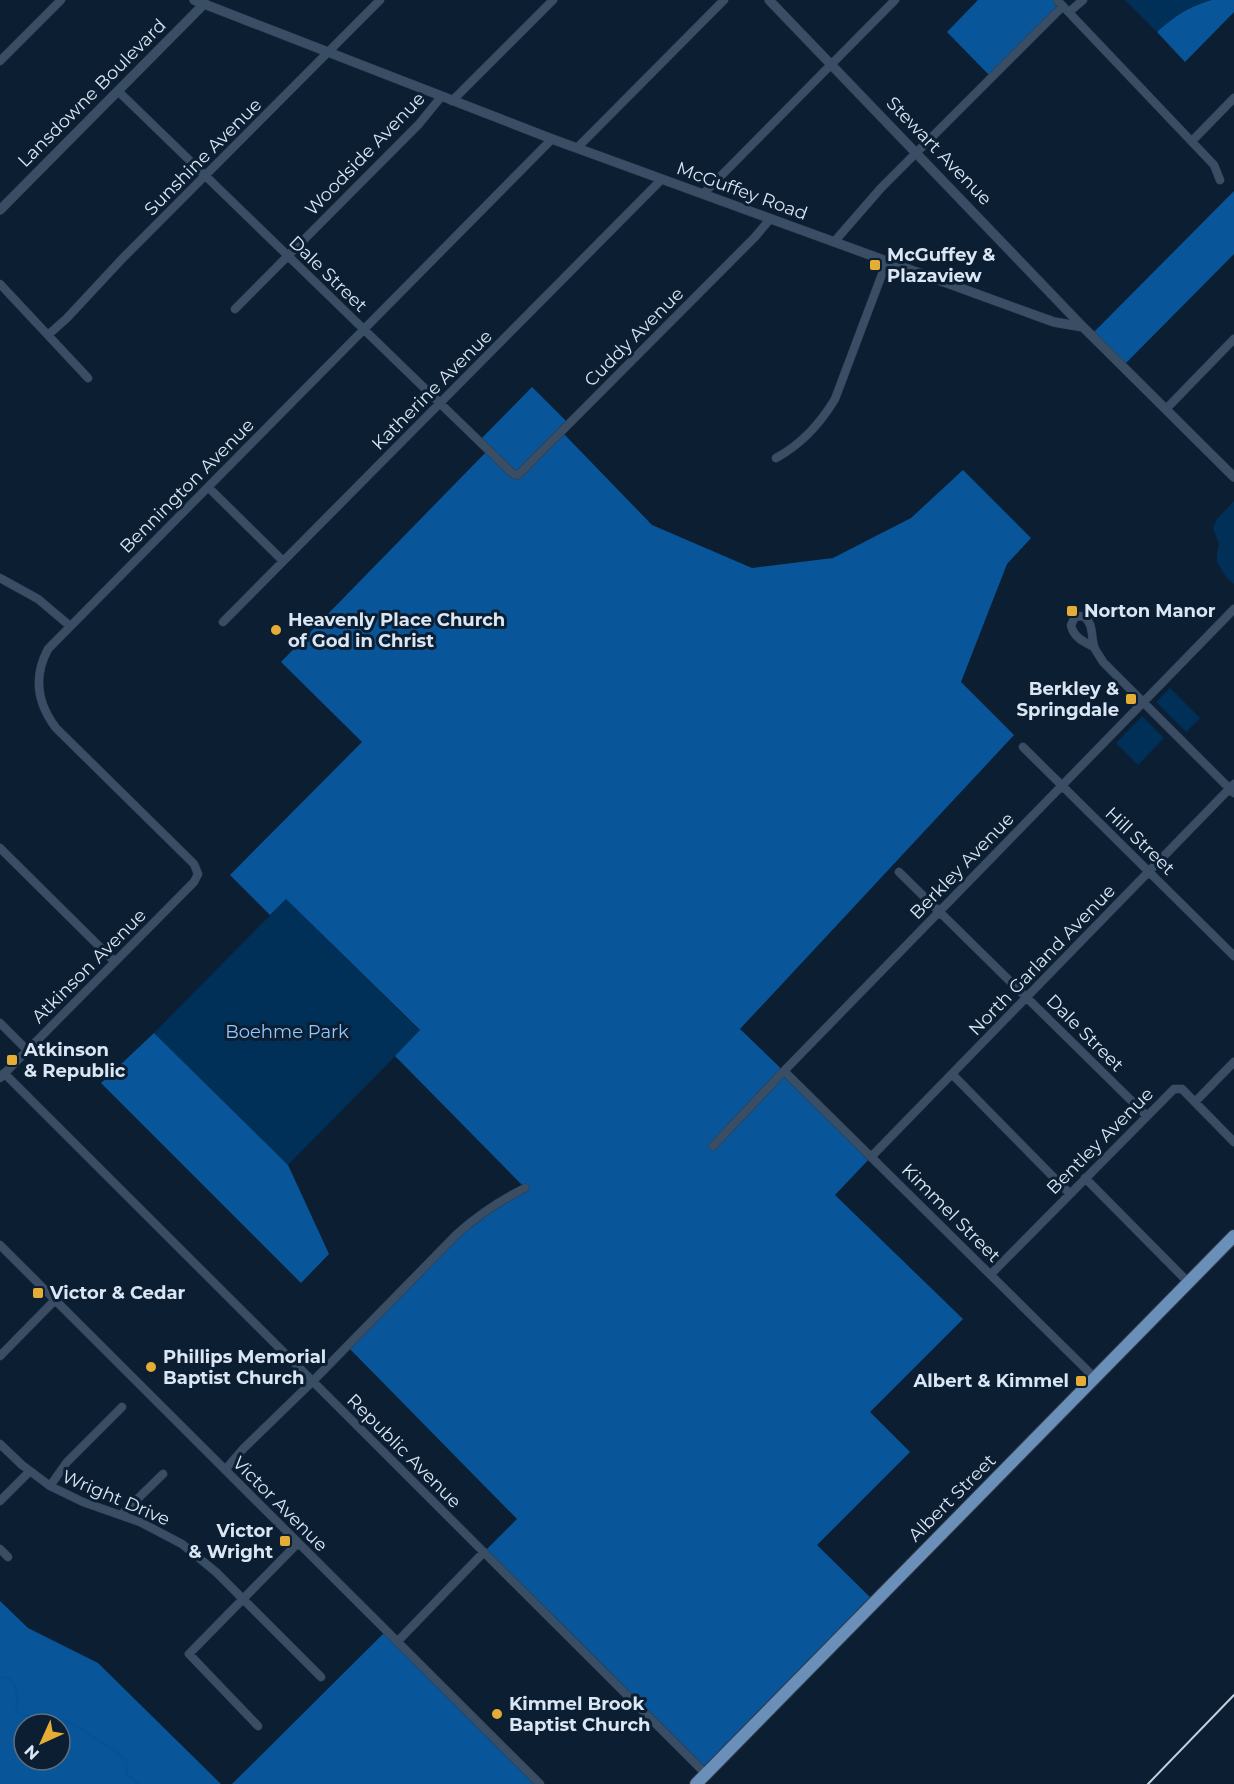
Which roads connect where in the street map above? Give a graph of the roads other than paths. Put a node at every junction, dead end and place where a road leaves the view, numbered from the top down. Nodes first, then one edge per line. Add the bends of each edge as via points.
1 (61, 0) edge
2 (194, 0) edge
3 (380, 0) edge
4 (553, 0) edge
5 (724, 0) edge
6 (770, 0) edge
7 (894, 0) edge
8 (1083, 0) edge
9 (206, 2) edge
10 (1060, 3) edge
11 (1069, 12) junction
12 (328, 52) junction
13 (0, 61) edge
14 (831, 64) junction
15 (118, 91) junction
16 (441, 97) junction
17 (1234, 98) edge
18 (452, 100) junction
19 (552, 139) junction
20 (1192, 141) junction
21 (577, 148) junction
22 (918, 153) junction
23 (205, 176) junction
24 (662, 179) junction
25 (1220, 180) dead end
26 (703, 194) junction
27 (0, 210) edge
28 (770, 219) junction
29 (834, 242) junction
30 (288, 255) junction
31 (886, 261) junction
32 (0, 284) edge
33 (236, 309) dead end
34 (1083, 327) junction
35 (363, 330) junction
36 (48, 335) junction
37 (1234, 339) edge
38 (88, 378) dead end
39 (440, 404) junction
40 (1166, 409) junction
41 (776, 458) dead end
42 (518, 475) joint
43 (1234, 477) edge
44 (208, 487) junction
45 (284, 561) junction
46 (0, 578) edge
47 (1234, 609) edge
48 (224, 622) dead end
49 (70, 626) junction
50 (1094, 647) dead end
51 (1143, 702) junction
52 (1023, 747) dead end
53 (1063, 785) junction
54 (1233, 789) edge
55 (0, 848) edge
56 (899, 872) dead end
57 (1149, 872) junction
58 (198, 874) joint
59 (939, 911) junction
60 (1234, 956) edge
61 (115, 962) junction
62 (1027, 997) junction
63 (0, 1023) edge
64 (27, 1050) junction
65 (1234, 1062) edge
66 (784, 1071) junction
67 (952, 1074) junction
68 (2, 1076) edge
69 (1195, 1102) junction
70 (1147, 1116) junction
71 (1234, 1142) edge
72 (713, 1146) dead end
73 (872, 1156) junction
74 (1085, 1178) junction
75 (525, 1188) dead end
76 (1070, 1194) junction
77 (1234, 1236) edge
78 (0, 1245) edge
79 (991, 1274) junction
80 (1189, 1283) junction
81 (55, 1300) junction
82 (0, 1356) edge
83 (1095, 1378) junction
84 (313, 1381) junction
85 (122, 1407) dead end
86 (0, 1444) edge
87 (225, 1470) junction
88 (30, 1471) junction
89 (163, 1473) dead end
90 (50, 1486) junction
91 (0, 1501) edge
92 (121, 1515) junction
93 (298, 1543) junction
94 (0, 1549) edge
95 (484, 1552) junction
96 (8, 1557) dead end
97 (243, 1599) junction
98 (397, 1642) junction
99 (321, 1677) dead end
100 (258, 1726) dead end
101 (706, 1774) junction
102 (540, 1784) edge
103 (696, 1784) edge

1 - 13 street
2 - 9 street, McGuffey Road
3 - 12 street, Sunshine Avenue
4 - 18 street, Woodside Avenue
5 - 21 street
6 - 14 street, Stewart Avenue
7 - 14 street
8 - 11 street
9 - 12 street, McGuffey Road
9 - 15 street, Lansdowne Boulevard
10 - 11 street
10 - 22 street
11 - 20 street
12 - 16 street, McGuffey Road
12 - 23 street, Sunshine Avenue
14 - 22 street, Stewart Avenue
14 - 26 street
15 - 23 street, Dale Street
15 - 27 street, Lansdowne Boulevard
16 - 18 street, McGuffey Road
16 - 30 street, Woodside Avenue
17 - 20 street
18 - 19 street, McGuffey Road
19 - 21 street, McGuffey Road
19 - 35 street, Bennington Avenue
20 - 25 street via 1214,165
21 - 24 street, McGuffey Road
22 - 29 street
22 - 34 street, Stewart Avenue
23 - 30 street, Dale Street
23 - 36 street, Sunshine Avenue
24 - 26 street, McGuffey Road
24 - 39 street, Katherine Avenue
26 - 28 street, McGuffey Road
28 - 29 street, McGuffey Road
28 - 42 street, Cuddy Avenue
29 - 31 street, McGuffey Road
30 - 33 street, Woodside Avenue
30 - 35 street, Dale Street
31 - 34 street, McGuffey Road via 1054,322
31 - 41 street via 835,399 812,431
32 - 36 street
34 - 40 street
35 - 39 street, Dale Street
35 - 44 street, Bennington Avenue
36 - 38 street
37 - 40 street
39 - 42 street, Dale Street
39 - 45 street, Katherine Avenue
40 - 43 street
44 - 45 street
44 - 49 street, Bennington Avenue
45 - 48 street, Katherine Avenue
46 - 49 street via 38,599
47 - 51 street, Berkley Avenue
49 - 58 street, Bennington Avenue via 48,649 41,664 38,690 43,708 56,728 194,864
50 - 51 street
51 - 53 street, Berkley Avenue
51 - 54 street
52 - 53 street, Hill Street
53 - 57 street, Hill Street
53 - 59 street, Berkley Avenue
54 - 57 street, North Garland Avenue
55 - 61 street
56 - 59 street, Dale Street
57 - 60 street, Hill Street
57 - 62 street, North Garland Avenue
58 - 61 street, Atkinson Avenue
59 - 62 street, Dale Street
59 - 66 street, Berkley Avenue
61 - 64 street, Atkinson Avenue
62 - 67 street, North Garland Avenue
62 - 70 street, Dale Street
63 - 64 street
64 - 68 street, Atkinson Avenue
65 - 69 street
66 - 72 street, Berkley Avenue
66 - 73 street, Kimmel Street
67 - 73 street, North Garland Avenue
67 - 76 street
68 - 84 street, Republic Avenue
69 - 70 street, Bentley Avenue via 1182,1089 1174,1089
69 - 71 street
70 - 74 street, Bentley Avenue
73 - 79 street, Kimmel Street
74 - 76 street, Bentley Avenue
74 - 80 street
75 - 84 street via 474,1218
76 - 79 street, Bentley Avenue
77 - 80 main road, Albert Street
78 - 81 street, Victor Avenue
79 - 83 street, Kimmel Street
80 - 83 main road, Albert Street
81 - 82 street
81 - 87 street, Victor Avenue
83 - 101 main road, Albert Street
84 - 87 street
84 - 95 street, Republic Avenue
85 - 90 street via 67,1462
86 - 88 street, Wright Drive
87 - 93 street, Victor Avenue
88 - 90 street, Wright Drive
88 - 91 street
89 - 92 street
90 - 92 street, Wright Drive
92 - 97 street, Wright Drive via 182,1544
93 - 97 street
93 - 98 street, Victor Avenue
94 - 96 street
95 - 98 street
95 - 101 street, Republic Avenue
97 - 99 street, Wright Drive
97 - 100 street via 189,1654
98 - 102 street, Victor Avenue
101 - 103 main road, Albert Street

